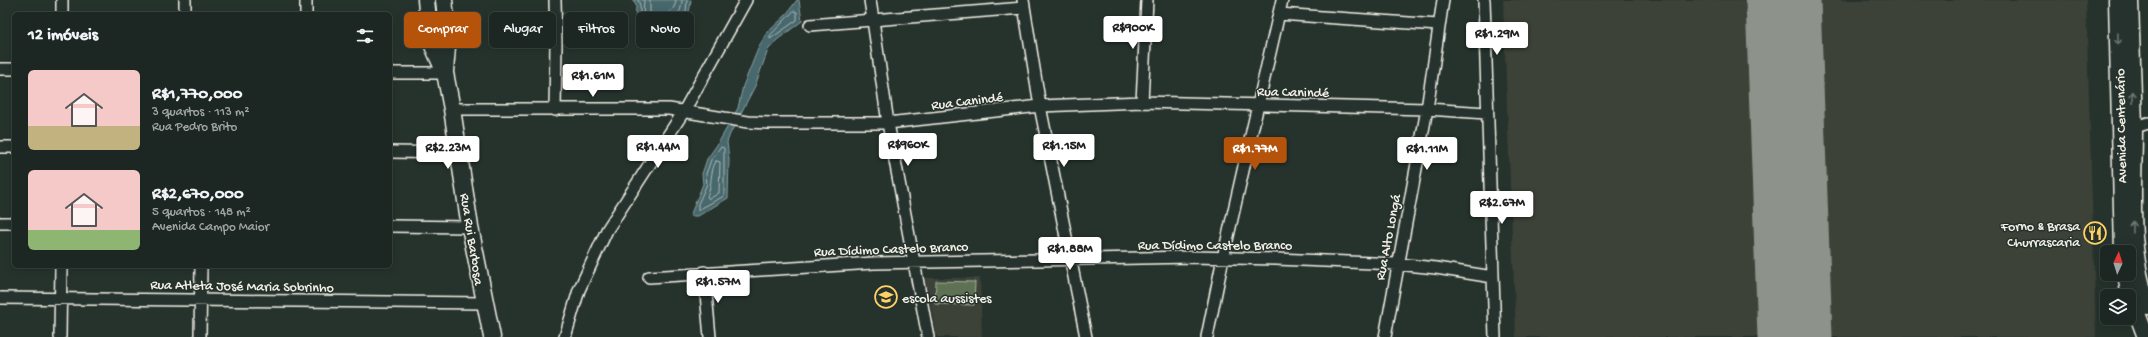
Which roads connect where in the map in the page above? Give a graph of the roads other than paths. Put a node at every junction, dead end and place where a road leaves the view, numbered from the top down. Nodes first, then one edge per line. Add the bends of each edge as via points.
1 (62, 0) edge
2 (185, 0) edge
3 (306, 0) edge
4 (426, 0) edge
5 (444, 0) edge
6 (555, 0) edge
7 (746, 0) edge
8 (870, 0) edge
9 (1147, 0) edge
10 (1282, 0) edge
11 (1443, 0) edge
12 (1484, 0) edge
13 (2117, 0) edge
14 (2130, 0) edge
15 (1024, 4) edge
16 (62, 12) edge
17 (185, 12) edge
18 (306, 12) edge
19 (1279, 14) junction
20 (872, 19) junction
21 (810, 25) dead end
22 (1438, 25) junction
23 (0, 69) edge
24 (12, 69) edge
25 (392, 73) edge
26 (445, 73) junction
27 (1142, 102) junction
28 (1258, 105) junction
29 (1040, 106) junction
30 (452, 109) junction
31 (1427, 109) junction
32 (555, 110) junction
33 (684, 111) junction
34 (1486, 113) junction
35 (888, 124) junction
36 (2134, 127) edge
37 (0, 147) edge
38 (12, 147) edge
39 (392, 152) edge
40 (459, 153) junction
41 (0, 223) edge
42 (12, 224) edge
43 (392, 226) edge
44 (470, 227) junction
45 (2124, 245) edge
46 (1224, 258) junction
47 (1071, 260) junction
48 (913, 262) junction
49 (1397, 264) junction
50 (61, 268) edge
51 (200, 268) edge
52 (704, 272) junction
53 (649, 277) dead end
54 (1493, 278) junction
55 (2127, 281) edge
56 (61, 297) junction
57 (0, 298) edge
58 (200, 299) junction
59 (484, 303) junction
60 (2148, 306) edge
61 (60, 337) edge
62 (200, 337) edge
63 (492, 337) edge
64 (565, 337) edge
65 (710, 337) edge
66 (928, 337) edge
67 (1086, 337) edge
68 (1207, 337) edge
69 (1385, 337) edge
70 (1495, 337) edge
71 (2146, 337) edge

1 - 16 street
2 - 17 street
3 - 18 street
4 - 26 main road, Rua Rui Barbosa via 430,39
5 - 26 main road via 448,36
6 - 32 street
7 - 33 street
8 - 20 street
9 - 27 street
10 - 19 street
11 - 22 street, Rua Alto Longá
12 - 34 street
13 -> 36 main road, Avenida Centenário
36 -> 14 main road, Avenida Centenário
15 - 20 street
15 - 29 street
19 - 22 street
19 - 28 street
20 - 21 street
20 - 35 street
22 - 31 street, Rua Alto Longá
23 - 24 street
25 - 26 street
26 - 30 main road, Rua Rui Barbosa
27 - 28 street, Rua Canindé
27 - 29 street, Rua Canindé
28 - 31 street, Rua Canindé
28 - 46 street
29 - 35 street, Rua Canindé
29 - 47 street
30 - 32 street, Rua Canindé
30 - 40 main road, Rua Rui Barbosa
31 - 34 street, Rua Canindé
31 - 49 street, Rua Alto Longá
32 - 33 street, Rua Canindé
33 - 35 street, Rua Canindé via 748,122
33 - 64 street via 607,230 579,290
34 - 54 street
35 - 48 street
36 - 45 main road, Avenida Centenário
60 -> 36 main road, Avenida Centenário via 2140,282 2133,234
37 - 38 street
39 - 40 street
40 - 44 main road, Rua Rui Barbosa
41 - 42 street
43 - 44 street
44 - 59 main road, Rua Rui Barbosa
46 - 47 street, Rua Dídimo Castelo Branco
46 - 49 street, Rua Dídimo Castelo Branco
46 - 68 street
47 - 48 street, Rua Dídimo Castelo Branco
47 - 67 street
48 - 52 street, Rua Dídimo Castelo Branco
48 - 66 street
49 - 54 street, Rua Dídimo Castelo Branco
49 - 69 street, Rua Alto Longá
50 - 56 street
51 - 58 street
52 - 53 street, Rua Dídimo Castelo Branco
52 - 65 street
54 - 70 street
55 - 71 main road
56 - 57 street, Rua Atleta José Maria Sobrinho
56 - 58 street, Rua Atleta José Maria Sobrinho
56 - 61 street
58 - 59 street, Rua Atleta José Maria Sobrinho
58 - 62 street
59 - 63 main road, Rua Rui Barbosa

